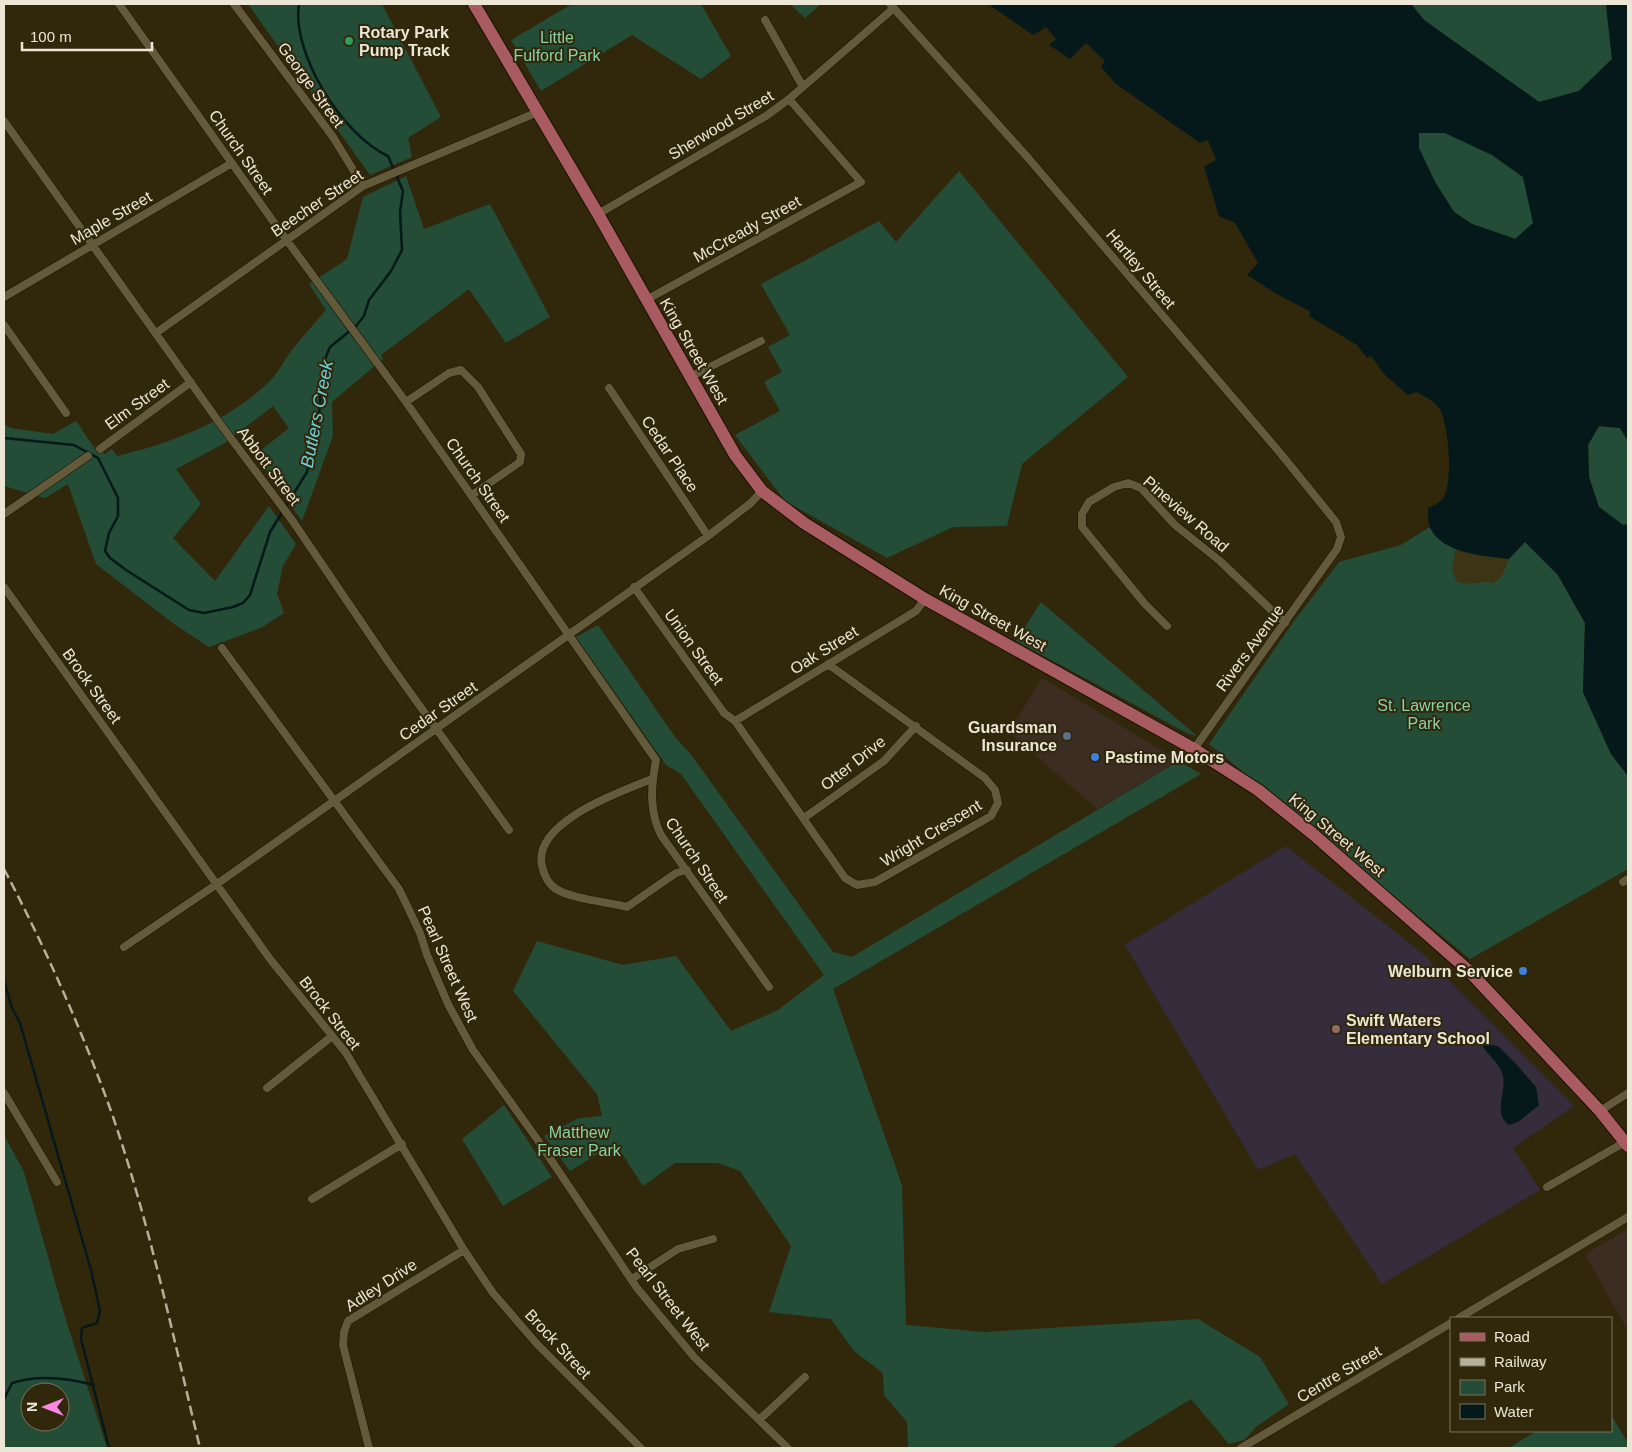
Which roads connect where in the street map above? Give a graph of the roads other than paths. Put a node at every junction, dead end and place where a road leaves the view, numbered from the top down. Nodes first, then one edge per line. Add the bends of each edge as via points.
1 (119, 4) edge
2 (234, 4) edge
3 (474, 4) edge
4 (892, 6) edge
5 (765, 20) dead end
6 (803, 87) junction
7 (789, 100) junction
8 (538, 112) junction
9 (4, 121) edge
10 (232, 164) junction
11 (363, 186) junction
12 (598, 214) junction
13 (286, 240) junction
14 (93, 244) junction
15 (4, 297) edge
16 (646, 300) junction
17 (4, 325) edge
18 (156, 333) junction
19 (761, 340) dead end
20 (690, 377) junction
21 (191, 382) junction
22 (609, 388) dead end
23 (406, 402) junction
24 (66, 413) dead end
25 (100, 449) dead end
26 (88, 456) dead end
27 (762, 491) junction
28 (472, 495) junction
29 (4, 514) edge
30 (708, 536) junction
31 (1328, 563) joint
32 (4, 587) edge
33 (634, 587) junction
34 (925, 599) junction
35 (1285, 622) junction
36 (1167, 626) dead end
37 (567, 635) junction
38 (222, 648) dead end
39 (828, 664) junction
40 (735, 721) junction
41 (916, 726) junction
42 (437, 729) junction
43 (1194, 749) junction
44 (652, 779) junction
45 (334, 801) junction
46 (804, 818) junction
47 (509, 830) dead end
48 (687, 870) junction
49 (216, 884) junction
50 (124, 947) dead end
51 (770, 988) dead end
52 (332, 1036) junction
53 (267, 1088) dead end
54 (4, 1093) edge
55 (1628, 1093) edge
56 (1600, 1111) junction
57 (402, 1144) junction
58 (1627, 1144) edge
59 (57, 1182) dead end
60 (1547, 1187) dead end
61 (312, 1198) dead end
62 (1628, 1217) edge
63 (713, 1239) dead end
64 (464, 1250) junction
65 (632, 1279) junction
66 (1461, 1317) edge
67 (1450, 1324) edge
68 (805, 1377) dead end
69 (759, 1420) junction
70 (1255, 1445) edge
71 (369, 1448) edge
72 (641, 1448) edge
73 (788, 1448) edge
74 (1241, 1448) edge

1 - 10 street, Church Street
2 - 11 street, George Street via 333,137
3 - 8 main road, King Street West
4 - 6 street, Sherwood Street
4 - 31 street, Hartley Street via 1029,159 1336,522 1341,536 1338,550
5 - 6 street
6 - 7 street, Sherwood Street
7 - 12 street, Sherwood Street
7 - 16 street, McCready Street via 861,182
8 - 11 street, Beecher Street
8 - 12 main road, King Street West
9 - 14 street, Abbott Street
10 - 13 street, Church Street
10 - 14 street, Maple Street
11 - 13 street, Beecher Street
12 - 16 main road, King Street West
13 - 18 street, Beecher Street
13 - 23 street, Church Street
14 - 15 street, Maple Street
14 - 18 street, Abbott Street
16 - 20 main road, King Street West
17 - 24 street
18 - 21 street, Abbott Street
19 - 20 street
20 - 27 main road, King Street West via 735,455
21 - 25 street, Elm Street
21 - 42 street, Abbott Street via 275,496
22 - 30 street, Cedar Place
23 - 28 street, Church Street
23 - 28 street via 449,373 461,370 478,387 521,454 520,462
26 - 29 street
27 - 30 street, Cedar Street via 751,504
27 - 34 main road, King Street West via 804,523
28 - 37 street, Church Street
30 - 33 street, Cedar Street
31 - 35 street, Rivers Avenue
32 - 49 street, Brock Street
33 - 37 street, Cedar Street
33 - 40 street, Union Street via 724,713
34 - 39 street, Oak Street via 916,611
34 - 43 main road, King Street West
35 - 36 street, Pineview Road via 1220,561 1175,525 1141,488 1128,483 1114,487 1090,502 1082,514 1082,527
35 - 43 street, Rivers Avenue
37 - 42 street, Cedar Street
37 - 44 street, Church Street via 656,760
38 - 45 street, Pearl Street West
39 - 40 street, Oak Street
39 - 41 street, Wright Crescent
40 - 46 street, Wright Crescent
41 - 46 street, Otter Drive via 884,761
41 - 46 street, Wright Crescent via 986,778 995,790 998,803 991,816 875,882 857,885 845,878
42 - 45 street, Cedar Street
42 - 47 street, Abbott Street
43 - 56 main road, King Street West via 1258,790 1313,834 1464,967
44 - 48 street, Church Street via 653,818 661,835
44 - 48 street via 602,800 558,827 541,851 546,878 556,889 627,906 676,873
45 - 49 street, Cedar Street
45 - 65 street, Pearl Street West via 399,890 448,1004 473,1050
48 - 51 street, Church Street
49 - 50 street, Cedar Street
49 - 52 street, Brock Street via 270,959
52 - 53 street
52 - 57 street, Brock Street via 346,1053
54 - 59 street
55 - 56 street
56 - 58 main road, King Street West
57 - 61 street
57 - 64 street, Brock Street
58 - 60 street
62 - 66 street
63 - 65 street via 678,1249
64 - 71 street, Adley Drive via 348,1322 343,1345
64 - 72 street, Brock Street via 493,1293 537,1344
65 - 69 street, Pearl Street West via 694,1357
67 - 70 street, Centre Street
68 - 69 street
69 - 73 street, Pearl Street West
70 - 74 street, Centre Street

